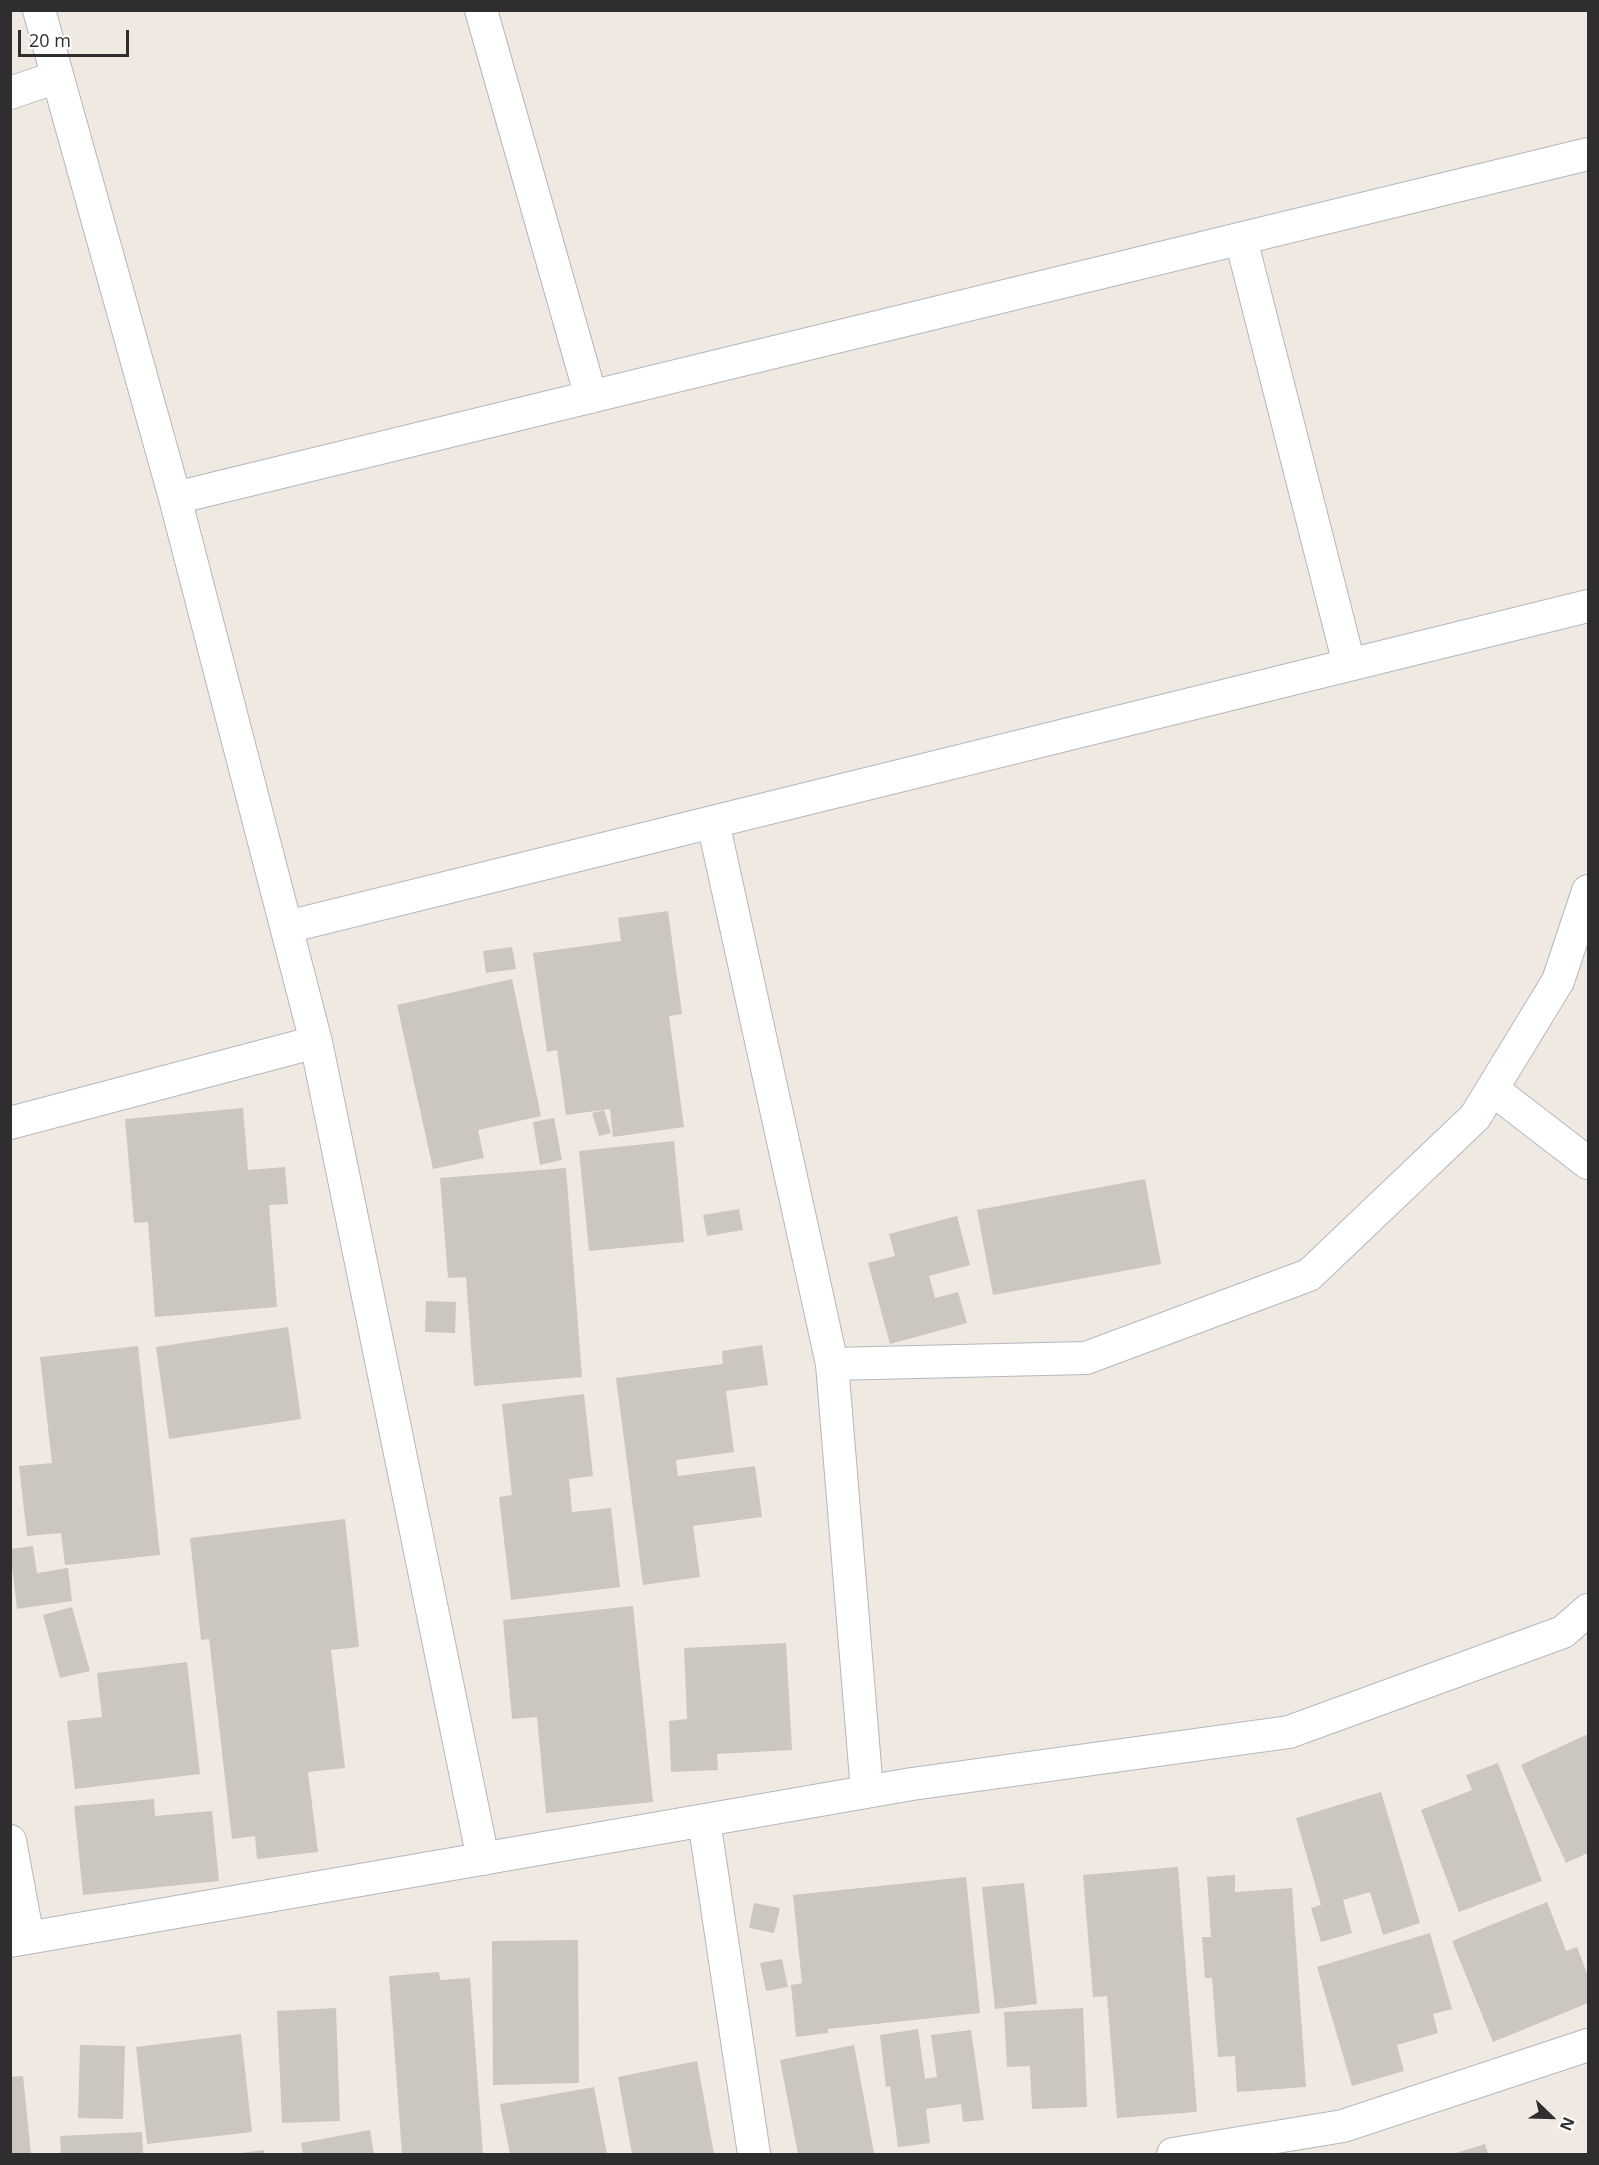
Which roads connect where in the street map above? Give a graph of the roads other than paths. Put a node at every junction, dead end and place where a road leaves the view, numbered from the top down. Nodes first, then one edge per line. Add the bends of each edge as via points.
1 (39, 10) edge
2 (482, 10) edge
3 (57, 77) junction
4 (10, 93) edge
5 (1588, 154) edge
6 (1240, 239) junction
7 (591, 397) junction
8 (175, 498) junction
9 (1588, 606) edge
10 (1349, 664) junction
11 (713, 822) junction
12 (1588, 891) edge
13 (287, 927) junction
14 (316, 1042) junction
15 (1492, 1089) junction
16 (10, 1123) edge
17 (1588, 1163) edge
18 (832, 1364) junction
19 (1588, 1610) edge
20 (867, 1791) junction
21 (704, 1820) junction
22 (10, 1841) edge
23 (483, 1859) junction
24 (19, 1940) edge
25 (1588, 2044) edge
26 (754, 2154) edge
27 (1173, 2154) edge

1 - 3 street
2 - 7 street
3 - 4 street
3 - 8 street
5 - 6 street
6 - 7 street
6 - 10 street
7 - 8 street
8 - 13 street
9 - 10 street
10 - 11 street
11 - 13 street
11 - 18 street
12 - 15 street via 1558,981
13 - 14 street
14 - 16 street
14 - 23 street
15 - 17 street
15 - 18 street via 1475,1118 1309,1275 1086,1358
18 - 20 street
19 - 20 street via 1563,1632 1289,1732
20 - 21 street
21 - 23 street
21 - 26 street
22 - 24 street
23 - 24 street
25 - 27 street via 1343,2126

